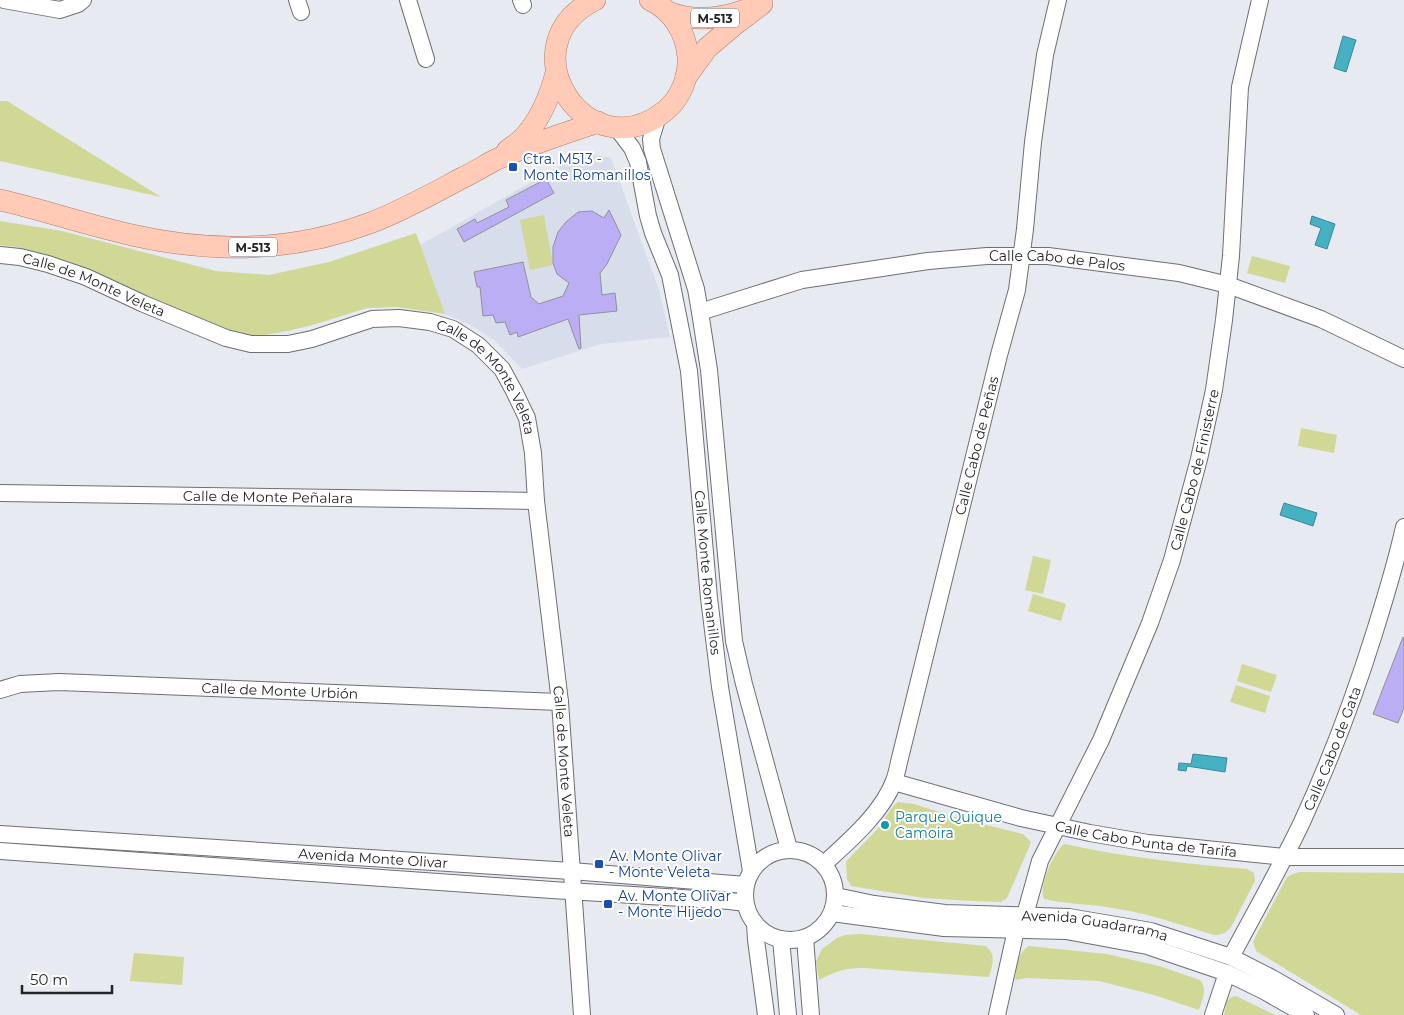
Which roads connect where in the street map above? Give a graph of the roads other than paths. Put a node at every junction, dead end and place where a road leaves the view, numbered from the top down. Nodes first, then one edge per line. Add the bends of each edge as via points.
1 (4, 0) edge
2 (83, 0) edge
3 (408, 0) edge
4 (650, 0) edge
5 (1058, 0) edge
6 (1260, 0) edge
7 (589, 1) edge
8 (764, 2) edge
9 (668, 12) junction
10 (426, 59) dead end
11 (556, 73) junction
12 (686, 77) junction
13 (658, 116) junction
14 (607, 125) junction
15 (495, 161) junction
16 (0, 200) edge
17 (0, 255) edge
18 (1022, 256) junction
19 (689, 269) junction
20 (670, 275) junction
21 (1228, 285) junction
22 (700, 312) junction
23 (684, 347) junction
24 (706, 348) junction
25 (1404, 359) edge
26 (0, 493) edge
27 (536, 501) junction
28 (1404, 527) edge
29 (0, 690) edge
30 (560, 702) junction
31 (894, 782) junction
32 (1057, 826) junction
33 (0, 834) edge
34 (788, 849) junction
35 (248, 850) junction
36 (0, 851) edge
37 (279, 852) junction
38 (1284, 857) junction
39 (1404, 857) edge
40 (824, 864) junction
41 (246, 868) junction
42 (278, 871) junction
43 (571, 871) junction
44 (748, 878) junction
45 (572, 891) junction
46 (836, 896) junction
47 (745, 903) junction
48 (832, 913) junction
49 (1026, 915) junction
50 (755, 924) junction
51 (1016, 930) junction
52 (805, 938) junction
53 (780, 939) junction
54 (1231, 957) junction
55 (1227, 973) junction
56 (582, 1015) edge
57 (766, 1015) edge
58 (788, 1015) edge
59 (811, 1015) edge
60 (997, 1015) edge
61 (1213, 1015) edge
62 (1306, 1015) edge
63 (1336, 1015) edge

1 - 2 street via 60,10
3 - 10 street
4 - 9 main road
5 - 18 street, Calle Cabo de Peñas via 1045,55
6 - 21 street, Calle Cabo de Finisterre via 1240,87
7 - 11 main road via 567,22 561,34 555,59
8 - 9 main road, M-513 via 747,10 713,18 687,18
8 - 12 main road via 707,48
9 - 12 main road via 684,36 688,63
11 - 14 main road via 571,103 579,111
11 - 15 main road, M-513 via 538,119 524,137
12 - 13 main road via 676,99
13 - 14 main road via 638,125
13 - 19 street, Calle Monte Romanillos via 651,139 652,149
14 - 15 main road, M-513 via 560,135
14 - 20 street, Calle Monte Romanillos via 632,148 638,162 648,216
15 - 16 main road, M-513 via 429,196 340,233 252,247 155,240
17 - 27 street, Calle de Monte Veleta via 20,256 86,276 226,338 251,344 288,344 372,319 399,318 453,329 478,345 502,369 514,391 526,418 533,453
18 - 21 street, Calle Cabo de Palos via 1048,256 1179,273
18 - 22 street, Calle Cabo de Palos via 928,261 802,280
18 - 31 street, Calle Cabo de Peñas via 1017,290
19 - 20 street via 676,266
19 - 22 street, Calle Monte Romanillos
20 - 23 street, Calle Monte Romanillos
21 - 25 street, Calle Cabo de Palos via 1321,319
21 - 32 street, Calle Cabo de Finisterre via 1214,390 1172,560 1105,732
22 - 24 street, Calle Monte Romanillos
23 - 24 street via 692,351
23 - 44 street, Calle Monte Romanillos via 689,371 709,598
24 - 34 street, Calle Monte Romanillos via 734,641
26 - 27 street, Calle de Monte Peñalara
27 - 30 street, Calle de Monte Veleta
28 - 38 street, Calle Cabo de Gata via 1360,679 1302,822
29 - 30 street, Calle de Monte Urbión via 20,684 59,682
30 - 43 street, Calle de Monte Veleta
31 - 32 street, Calle Cabo Punta de Tarifa
31 - 40 street, Calle Cabo de Peñas via 856,835
32 - 38 street, Calle Cabo Punta de Tarifa via 1148,843
32 - 49 street, Calle Cabo de Finisterre via 1040,861
33 - 35 street, Avenida Monte Olivar
34 - 40 street via 802,850
34 - 44 street via 774,852 761,860
35 - 37 street, Avenida Monte Olivar
35 - 41 street
36 - 41 street, Avenida Monte Olivar
37 - 42 street
37 - 43 street, Avenida Monte Olivar
38 - 39 street, Calle Cabo Punta de Tarifa
38 - 54 street, Calle Cabo de Gata
40 - 46 street via 831,874
41 - 42 street, Avenida Monte Olivar
42 - 45 street, Avenida Monte Olivar
43 - 44 street, Avenida Monte Olivar
43 - 45 street, Calle de Monte Veleta
44 - 47 street
45 - 47 street, Avenida Monte Olivar
45 - 56 street, Calle de Monte Veleta
46 - 48 street
46 - 49 street, Avenida Guadarrama via 945,912
47 - 50 street
48 - 51 street, Avenida Guadarrama via 944,928
48 - 52 street via 825,924
49 - 54 street, Avenida Guadarrama via 1068,917 1151,931
50 - 53 street
50 - 57 street
51 - 55 street, Avenida Guadarrama via 1066,931 1147,946
51 - 60 street
52 - 53 street
52 - 59 street
53 - 58 street
54 - 63 street, Avenida Guadarrama
55 - 61 street
55 - 62 street, Avenida Guadarrama

